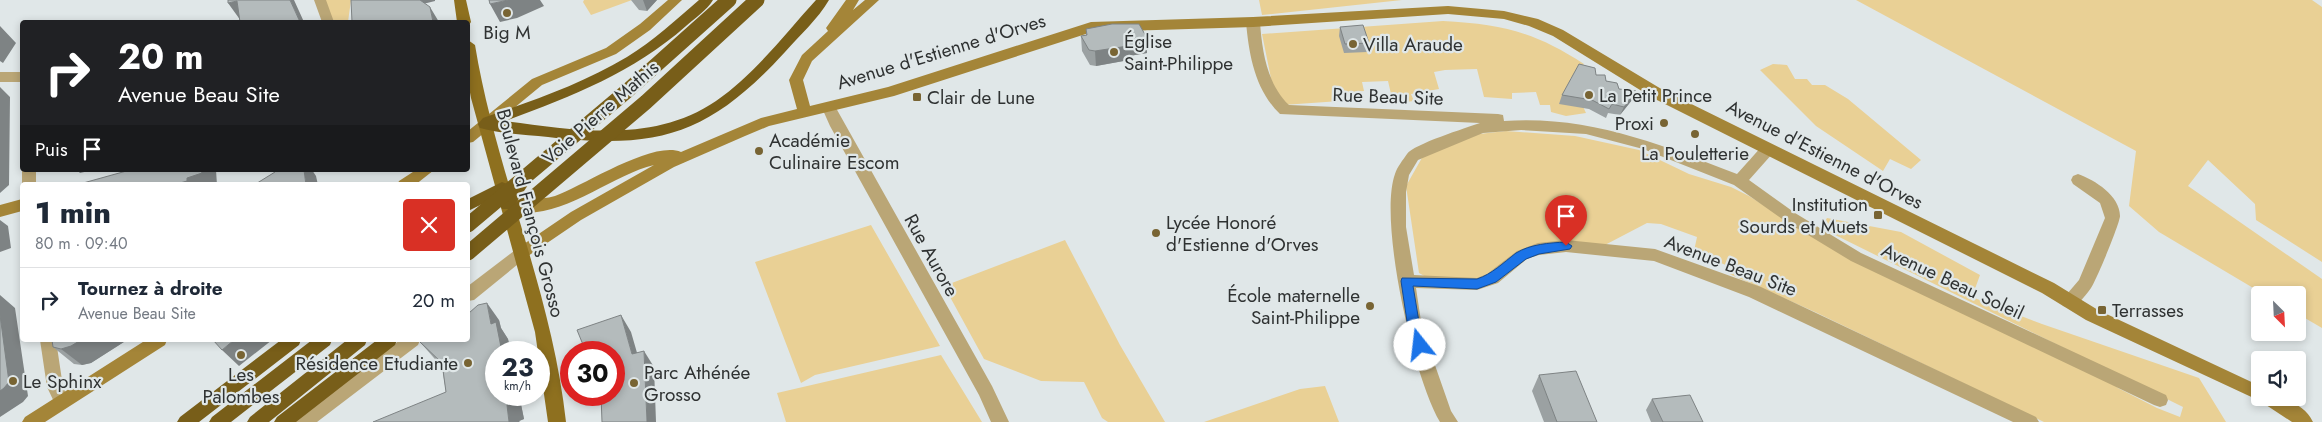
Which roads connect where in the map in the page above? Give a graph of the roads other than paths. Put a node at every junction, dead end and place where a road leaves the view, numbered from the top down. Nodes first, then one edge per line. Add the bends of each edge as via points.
1 (320, 0) edge
2 (460, 0) edge
3 (676, 0) edge
4 (707, 0) edge
5 (729, 0) edge
6 (757, 0) edge
7 (823, 0) edge
8 (853, 0) edge
9 (873, 0) edge
10 (327, 20) edge
11 (464, 20) edge
12 (1253, 22) junction
13 (828, 38) junction
14 (470, 53) edge
15 (0, 77) edge
16 (20, 77) edge
17 (829, 108) junction
18 (805, 113) junction
19 (470, 123) edge
20 (485, 124) junction
21 (1586, 129) junction
22 (470, 136) edge
23 (598, 136) junction
24 (1768, 149) junction
25 (689, 153) junction
26 (424, 172) edge
27 (2078, 180) dead end
28 (1739, 181) junction
29 (409, 182) edge
30 (502, 188) junction
31 (470, 203) edge
32 (507, 205) junction
33 (20, 206) edge
34 (0, 211) edge
35 (470, 223) edge
36 (470, 251) edge
37 (523, 252) junction
38 (1407, 281) junction
39 (470, 293) edge
40 (2070, 301) junction
41 (48, 342) edge
42 (156, 342) edge
43 (290, 342) edge
44 (321, 342) edge
45 (356, 342) edge
46 (387, 342) edge
47 (409, 342) edge
48 (2251, 390) edge
49 (2160, 400) dead end
50 (62, 402) junction
51 (2283, 406) edge
52 (292, 421) edge
53 (31, 422) edge
54 (186, 422) edge
55 (218, 422) edge
56 (256, 422) edge
57 (557, 422) edge
58 (1000, 422) edge
59 (1449, 422) edge
60 (2030, 422) edge
61 (2304, 422) edge

1 - 10 street
2 - 11 main road
3 - 20 street via 626,42 590,62 537,82
4 - 20 highway via 656,44 616,69 564,94
5 - 35 highway, Voie Pierre Mathis, bridge
6 - 36 highway, Voie Pierre Mathis, bridge via 646,102
7 - 23 highway via 739,89 707,113 656,133
8 - 13 street
9 - 13 street
12 - 17 street, Avenue d'Estienne d'Orves via 1091,27 897,90
12 - 21 street, Rue Beau Site via 1267,84 1274,102 1285,110 1558,121
12 - 24 street, Avenue d'Estienne d'Orves via 1448,10 1504,14 1558,33 1638,83
13 - 18 street via 807,58 796,80
14 - 20 main road, Boulevard François Grosso
15 - 16 street
17 - 18 street, Avenue d'Estienne d'Orves
17 - 58 street, Rue Aurore
18 - 25 street, Avenue d'Estienne d'Orves via 766,122
19 - 20 street
20 - 22 street
20 - 23 highway
20 - 30 main road, Boulevard François Grosso
21 - 28 street via 1646,145
21 - 38 street via 1521,125 1482,128 1413,156 1402,174 1399,192 1398,227
23 - 32 highway via 549,151 536,162
24 - 28 street
24 - 40 street, Avenue d'Estienne d'Orves
25 - 32 street, Avenue d'Estienne d'Orves via 637,163 552,203 530,208
25 - 37 street, Avenue d'Estienne d'Orves via 576,216
26 - 29 street
27 - 40 street via 2106,199 2112,208 2113,218 2085,284
28 - 49 street, Avenue Beau Soleil via 1856,257
30 - 31 highway
30 - 32 main road, Boulevard François Grosso
32 - 37 main road, Boulevard François Grosso
33 - 34 street
37 - 39 street, Avenue d'Estienne d'Orves
37 - 57 main road, Boulevard François Grosso via 551,366
38 - 59 street via 1414,328
38 - 60 street, Avenue Beau Site via 1477,284 1492,279 1522,255 1538,249 1566,246 1654,255 1756,292
40 - 48 street, Avenue d'Estienne d'Orves via 2092,315
41 - 50 street via 55,387
42 - 50 street
43 - 54 highway
44 - 55 highway
45 - 56 highway
46 - 52 highway
47 - 52 street
50 - 53 street
51 - 61 street

